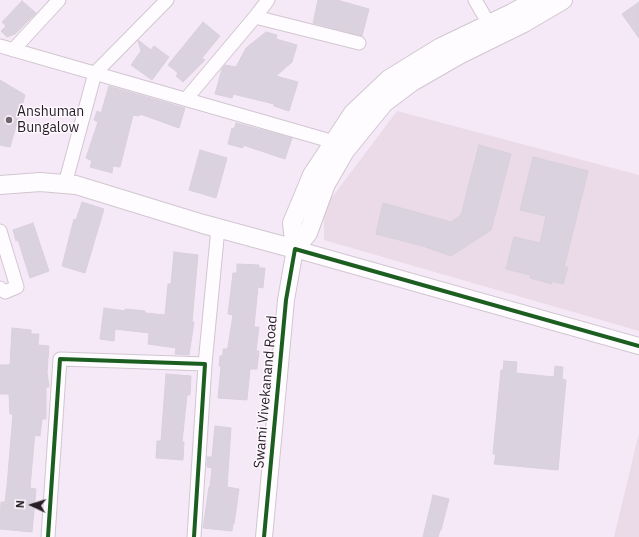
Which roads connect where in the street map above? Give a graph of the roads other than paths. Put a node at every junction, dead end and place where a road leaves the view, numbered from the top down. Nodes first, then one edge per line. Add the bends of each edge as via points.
1 (59, 0) edge
2 (167, 0) edge
3 (268, 0) edge
4 (475, 0) edge
5 (536, 0) edge
6 (562, 0) edge
7 (254, 17) junction
8 (489, 24) junction
9 (359, 43) dead end
10 (0, 46) edge
11 (13, 50) junction
12 (95, 73) junction
13 (186, 99) junction
14 (340, 146) junction
15 (65, 184) junction
16 (0, 185) edge
17 (218, 228) junction
18 (0, 231) edge
19 (295, 249) junction
20 (0, 288) edge
21 (639, 346) edge
22 (205, 364) junction
23 (48, 537) edge
24 (194, 537) edge
25 (264, 537) edge

1 - 11 street
2 - 12 street
3 - 7 street
4 - 8 street
5 - 8 main road
6 - 14 main road, Swami Vivekanand Road via 412,82 384,103
7 - 9 street
7 - 13 street
8 - 14 main road via 441,47 389,79 353,113
10 - 11 street
11 - 12 street
12 - 13 street
12 - 15 street
13 - 14 street
14 - 19 main road, Swami Vivekanand Road via 308,233
15 - 16 main road via 40,182
15 - 17 main road via 76,185
17 - 19 main road
17 - 22 street
18 - 20 street via 18,287 5,292
19 - 21 street
19 - 25 street, Swami Vivekanand Road via 286,300
22 - 23 street via 60,359
22 - 24 street

